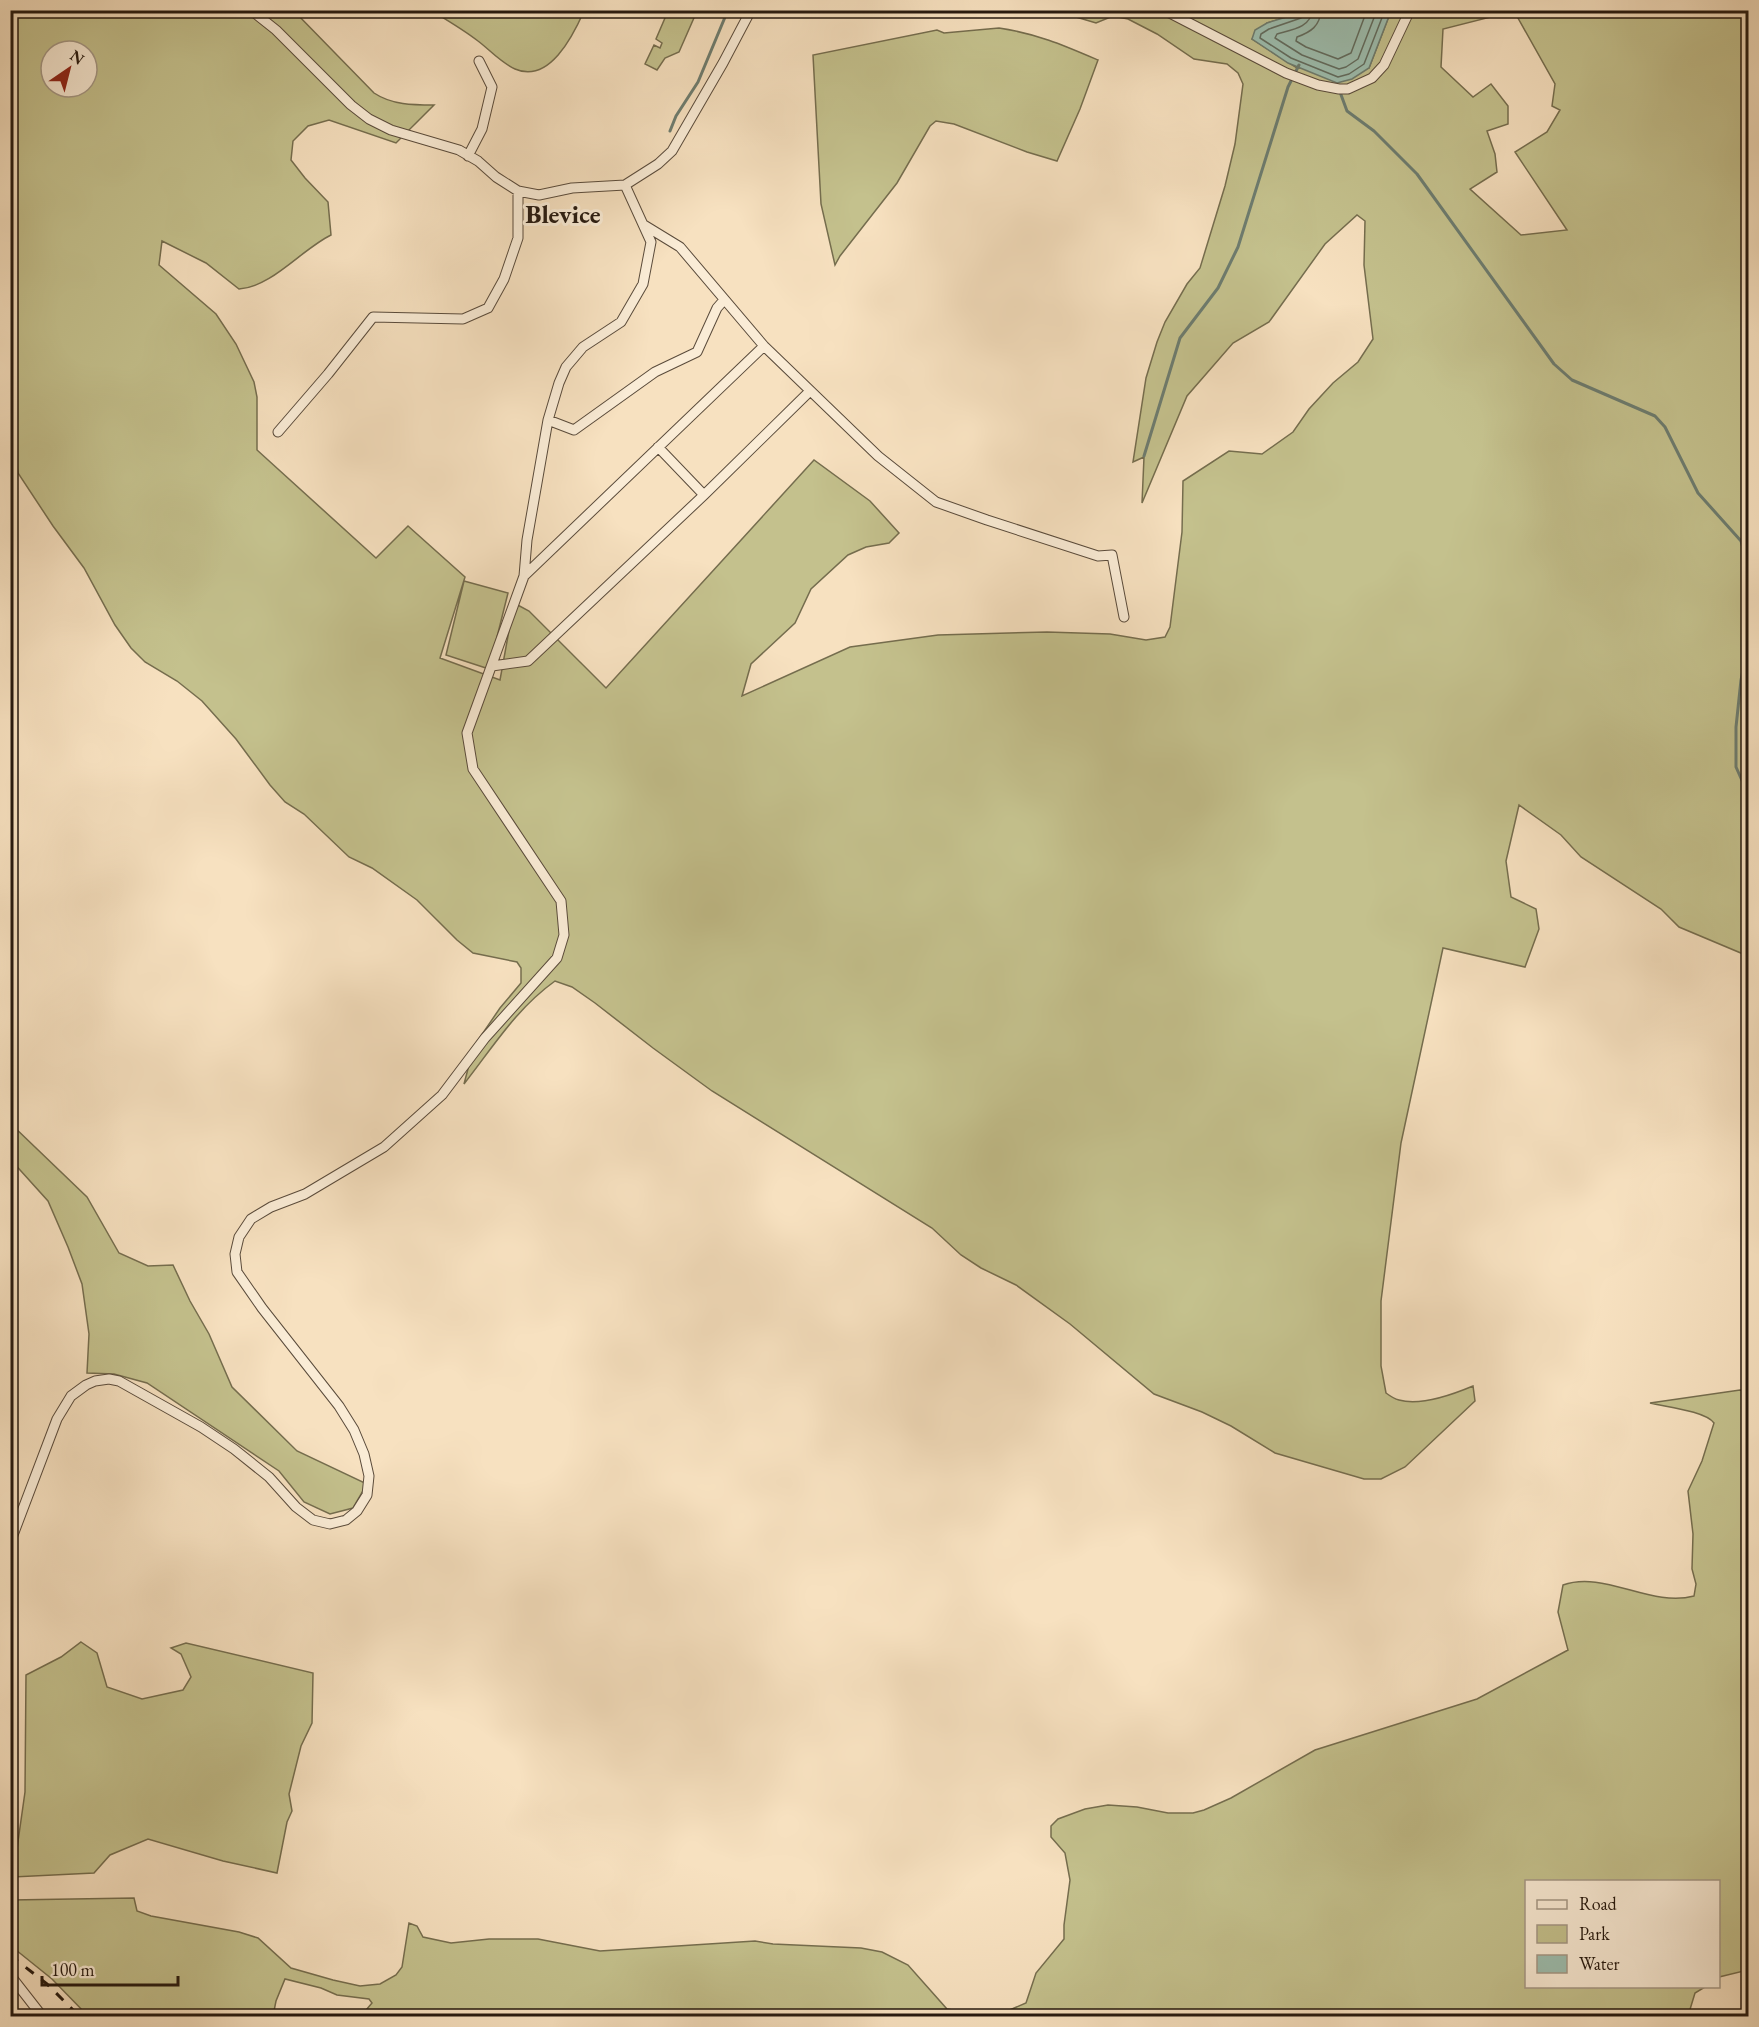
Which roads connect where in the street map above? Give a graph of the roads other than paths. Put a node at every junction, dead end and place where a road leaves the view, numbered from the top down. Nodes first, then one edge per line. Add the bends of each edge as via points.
1 (251, 10) edge
2 (752, 10) edge
3 (1164, 10) edge
4 (1410, 10) edge
5 (479, 61) dead end
6 (468, 156) junction
7 (625, 185) junction
8 (518, 191) junction
9 (644, 225) junction
10 (724, 300) junction
11 (764, 346) junction
12 (810, 391) junction
13 (548, 420) junction
14 (278, 432) dead end
15 (658, 447) junction
16 (704, 495) junction
17 (524, 576) junction
18 (1124, 617) dead end
19 (492, 666) junction
20 (10, 1544) edge
21 (10, 1975) edge
22 (42, 2016) edge

1 - 6 street via 369,119
2 - 7 street via 672,151
3 - 4 street via 1286,73 1318,85 1348,89 1372,78 1384,65
5 - 6 street via 492,87 482,129
6 - 8 street
7 - 8 street via 572,188 539,195
7 - 9 street
8 - 14 street via 518,238 504,279 488,308 463,319 373,317
9 - 10 street via 680,247
9 - 13 street via 651,242 643,284 621,322 583,347 566,366
10 - 11 street
10 - 13 street via 697,352 655,372 574,429
11 - 12 street
11 - 15 street
12 - 16 street
12 - 18 street via 878,456 936,501 1098,556 1112,555
13 - 17 street
15 - 16 street
15 - 17 street
16 - 19 street via 528,661
17 - 19 street
19 - 20 street via 467,733 473,769 561,901 564,935 557,958 485,1038 442,1095 384,1147 305,1194 251,1219 239,1237 235,1254 237,1272 243,1281 354,1430 369,1476 364,1501 339,1523 314,1520 256,1465 201,1427 129,1385 102,1380 86,1385 65,1403
21 - 22 street

